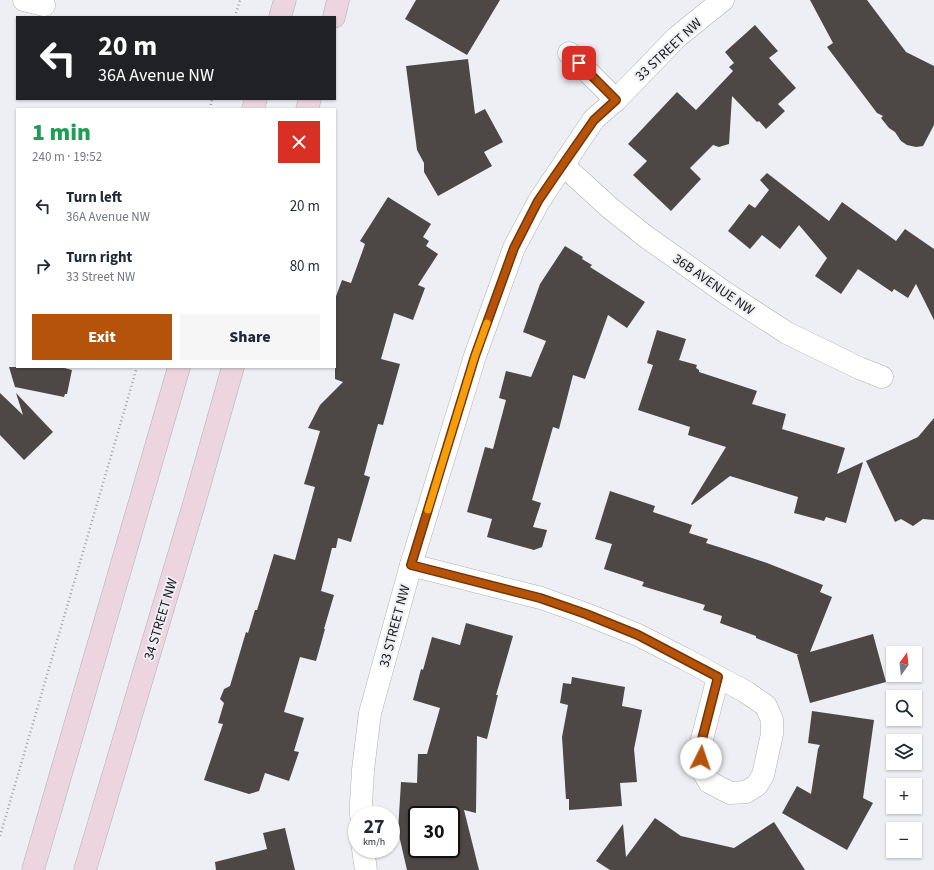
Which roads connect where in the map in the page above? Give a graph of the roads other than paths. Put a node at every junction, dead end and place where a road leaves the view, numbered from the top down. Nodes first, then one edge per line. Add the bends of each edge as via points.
1 (285, 0) edge
2 (338, 0) edge
3 (723, 0) edge
4 (280, 16) edge
5 (334, 16) edge
6 (569, 53) dead end
7 (616, 100) junction
8 (563, 165) junction
9 (179, 368) edge
10 (233, 368) edge
11 (882, 377) dead end
12 (411, 565) junction
13 (718, 677) junction
14 (361, 806) edge
15 (364, 858) edge
16 (33, 870) edge
17 (86, 870) edge
18 (366, 870) edge

1 - 4 main road
2 - 5 main road
3 - 7 street, 33 STREET NW via 677,37
6 - 7 street
7 - 8 street, 33 STREET NW via 594,120
8 - 11 street, 36B AVENUE NW via 634,227 727,294 787,333
8 - 12 street, 33 STREET NW via 538,201 514,248 475,356
9 - 16 main road
10 - 17 main road, 34 STREET NW
12 - 13 street via 540,598 586,614 638,635
12 - 14 street, 33 STREET NW via 370,713
13 - 13 street via 766,706 772,720 772,734 763,775 757,785 746,792 730,793 708,782 702,770 700,747
15 - 18 street

